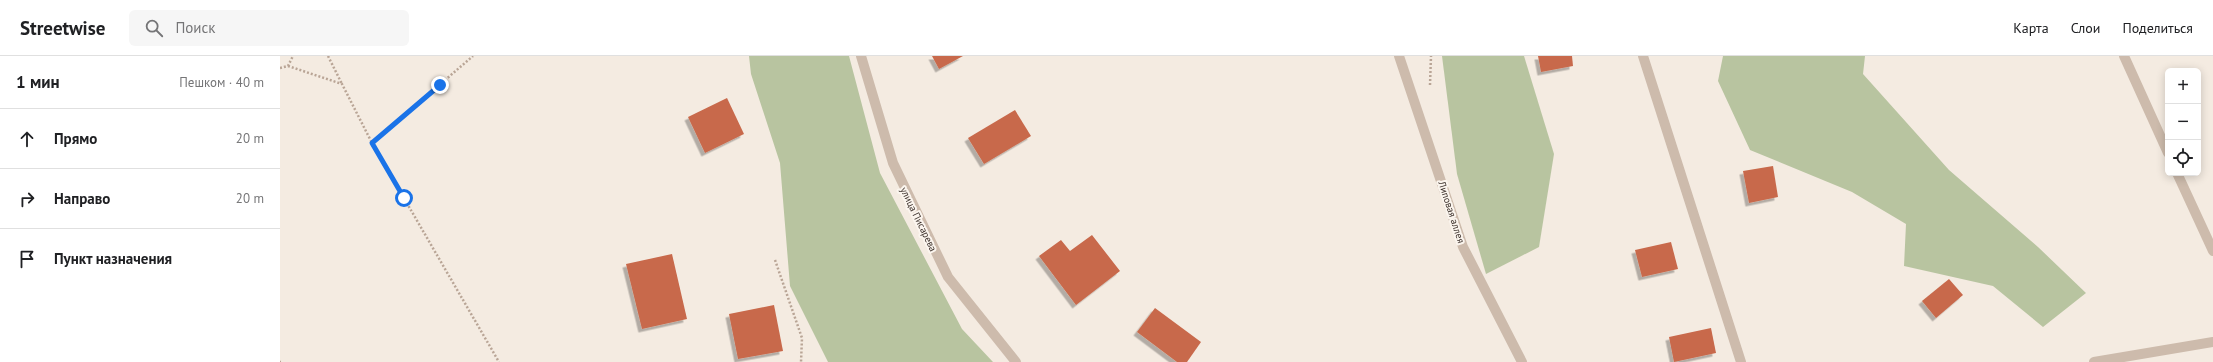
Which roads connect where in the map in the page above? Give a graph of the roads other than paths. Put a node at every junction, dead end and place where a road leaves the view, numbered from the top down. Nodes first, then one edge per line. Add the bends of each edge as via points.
1 (861, 56) edge
2 (1399, 56) edge
3 (1643, 56) edge
4 (2124, 56) edge
5 (2165, 146) edge
6 (2178, 176) edge
7 (2213, 251) edge
8 (2213, 342) edge
9 (1016, 362) edge
10 (1522, 362) edge
11 (1741, 362) edge
12 (2094, 362) edge

1 - 9 street, улица Писарева via 893,163 948,277
2 - 10 street, Липовая аллея via 1463,247
3 - 11 street
4 - 5 street
6 - 7 street
8 - 12 street

